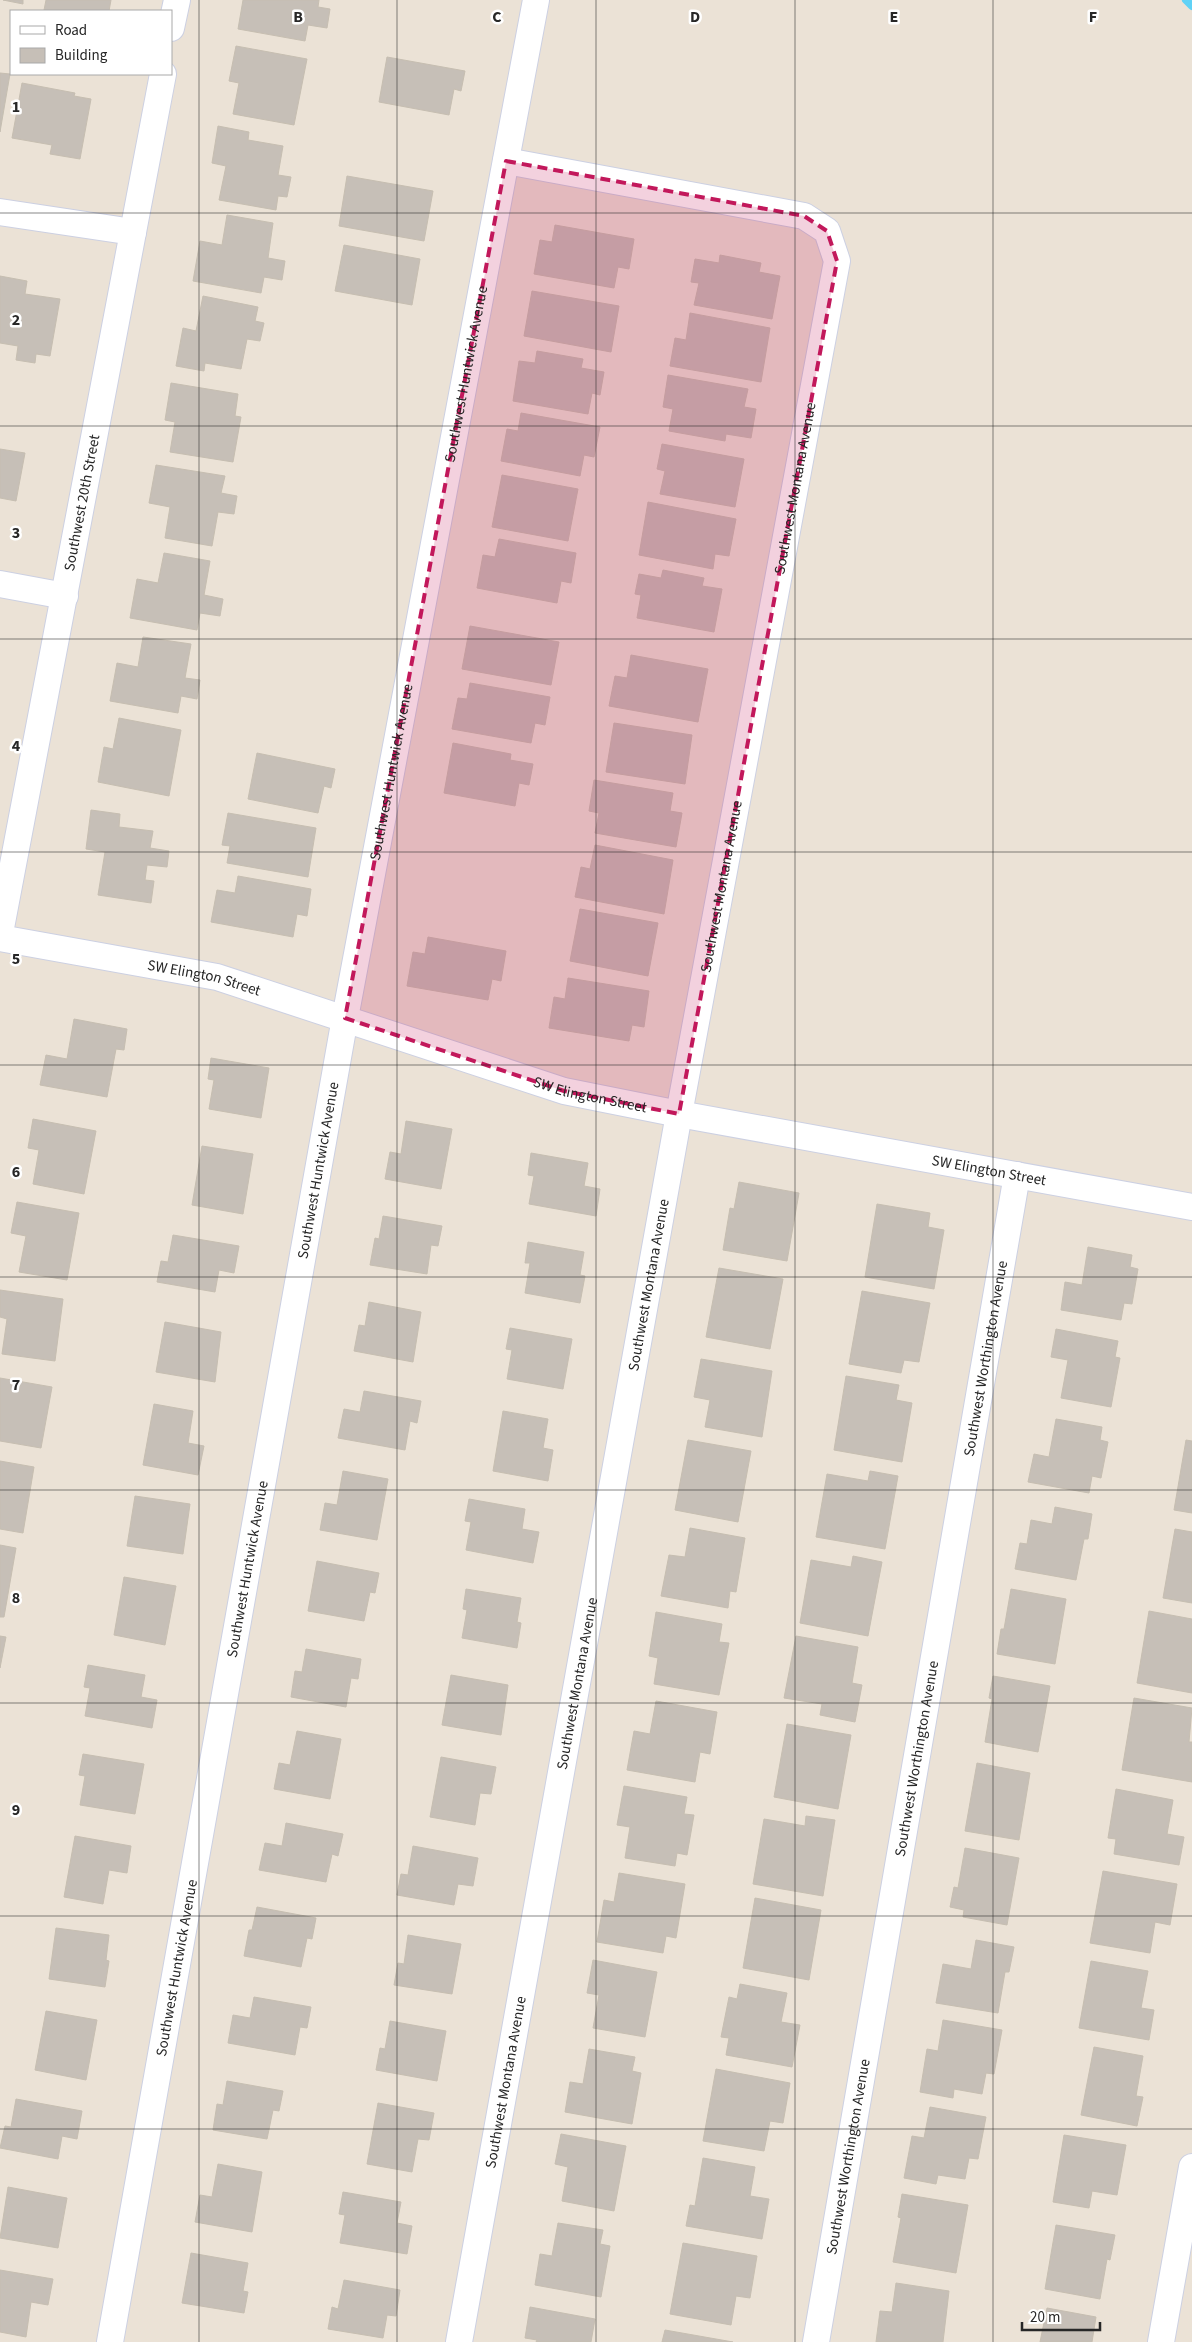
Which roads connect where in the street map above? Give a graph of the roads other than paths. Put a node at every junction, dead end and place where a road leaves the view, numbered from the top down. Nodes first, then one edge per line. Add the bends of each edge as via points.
1 (176, 0) edge
2 (536, 0) edge
3 (172, 22) edge
4 (163, 75) edge
5 (506, 161) junction
6 (0, 212) edge
7 (133, 232) junction
8 (0, 584) edge
9 (65, 596) junction
10 (0, 933) edge
11 (0, 938) edge
12 (345, 1018) junction
13 (679, 1114) junction
14 (1017, 1175) junction
15 (1192, 1207) edge
16 (1192, 2167) edge
17 (110, 2342) edge
18 (459, 2342) edge
19 (816, 2342) edge
20 (1161, 2342) edge

1 - 3 street
2 - 5 street, Southwest Huntwick Avenue
4 - 7 street, Southwest 20th Street
5 - 12 street, Southwest Huntwick Avenue
5 - 13 street, Southwest Montana Avenue via 804,216 827,231 837,260
6 - 7 street
7 - 9 street, Southwest 20th Street
8 - 9 street
9 - 10 street, Southwest 20th Street
11 - 12 street, SW Elington Street via 217,977
12 - 13 street, SW Elington Street via 564,1091
12 - 17 street, Southwest Huntwick Avenue
13 - 14 street, SW Elington Street
13 - 18 street, Southwest Montana Avenue
14 - 15 street, SW Elington Street
14 - 19 street, Southwest Worthington Avenue
16 - 20 street

